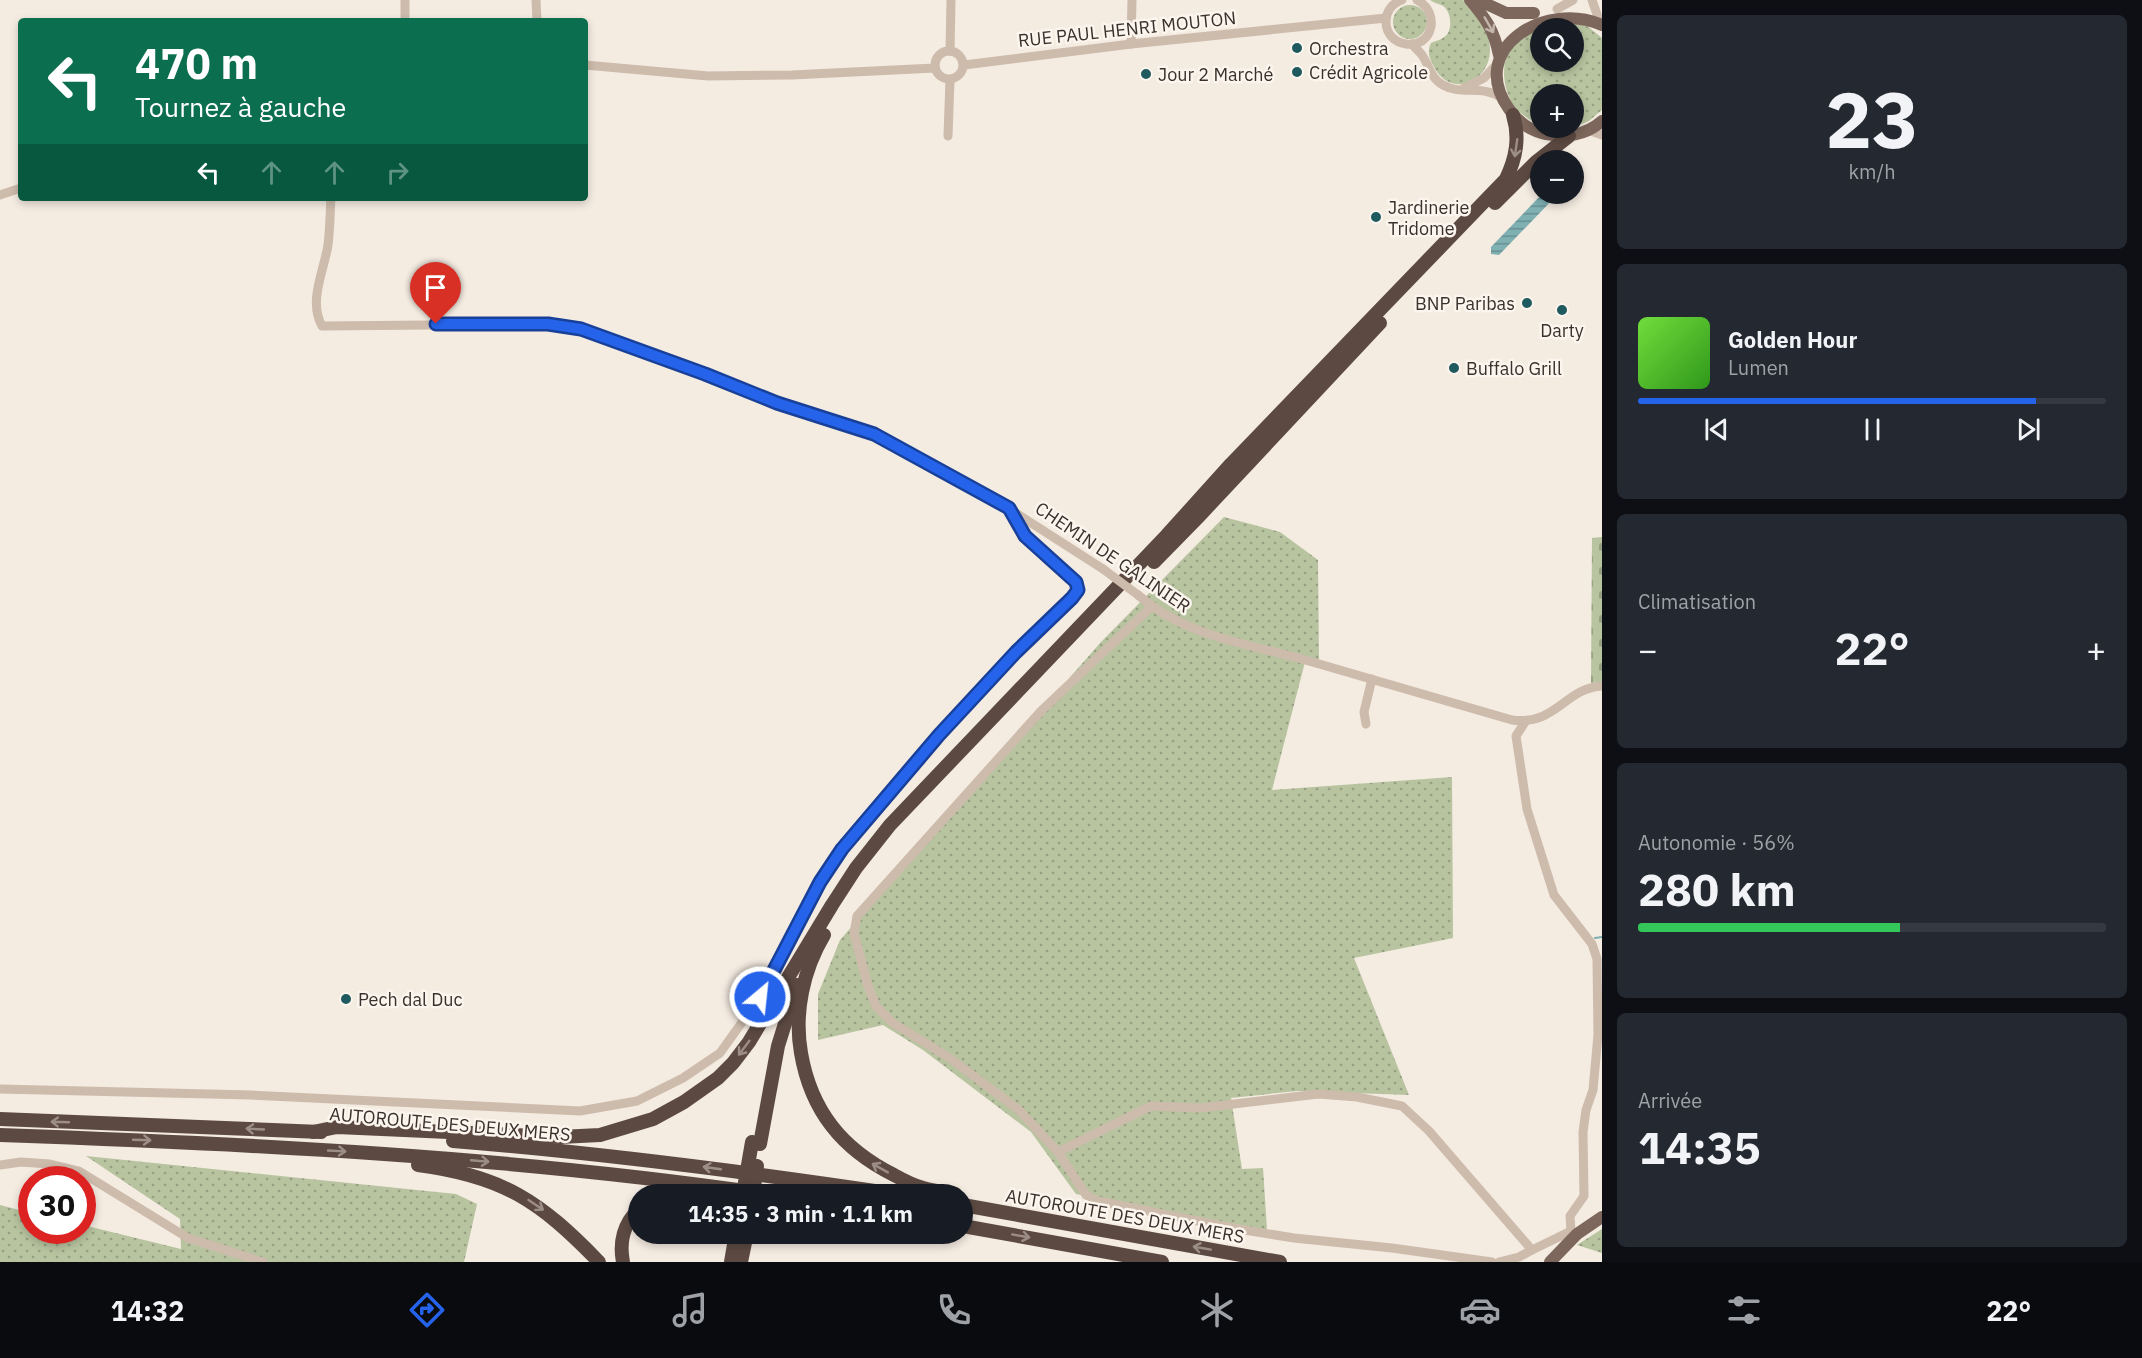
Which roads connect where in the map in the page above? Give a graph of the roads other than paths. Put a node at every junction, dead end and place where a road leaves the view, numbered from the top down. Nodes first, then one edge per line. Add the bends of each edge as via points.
1 (405, 0) edge
2 (536, 0) edge
3 (951, 0) edge
4 (1132, 0) edge
5 (1402, 0) edge
6 (1417, 0) edge
7 (1470, 0) edge
8 (1478, 0) edge
9 (1573, 0) edge
10 (1592, 0) edge
11 (1557, 9) junction
12 (1538, 13) junction
13 (405, 18) edge
14 (537, 18) edge
15 (1386, 21) junction
16 (1601, 24) edge
17 (1423, 39) junction
18 (1131, 44) junction
19 (1412, 44) junction
20 (950, 51) junction
21 (1423, 56) junction
22 (1498, 59) junction
23 (588, 65) edge
24 (964, 65) junction
25 (935, 68) junction
26 (950, 80) junction
27 (1461, 90) junction
28 (1502, 98) junction
29 (1513, 115) junction
30 (1602, 121) edge
31 (1530, 128) edge
32 (1588, 130) junction
33 (1584, 131) edge
34 (1602, 135) edge
35 (948, 136) dead end
36 (1566, 138) edge
37 (18, 189) edge
38 (0, 195) edge
39 (331, 201) edge
40 (1009, 508) junction
41 (1151, 607) junction
42 (1372, 679) junction
43 (1602, 686) edge
44 (1525, 722) junction
45 (1366, 724) dead end
46 (822, 939) junction
47 (809, 945) junction
48 (1599, 965) edge
49 (0, 1089) edge
50 (0, 1119) edge
51 (313, 1132) junction
52 (0, 1135) edge
53 (756, 1143) junction
54 (359, 1152) junction
55 (1058, 1152) junction
56 (0, 1165) edge
57 (677, 1184) edge
58 (748, 1184) edge
59 (825, 1184) edge
60 (914, 1184) edge
61 (973, 1198) edge
62 (973, 1207) edge
63 (1602, 1217) edge
64 (628, 1221) edge
65 (1080, 1225) junction
66 (973, 1228) edge
67 (1574, 1233) junction
68 (734, 1244) edge
69 (745, 1244) edge
70 (1532, 1250) junction
71 (263, 1262) edge
72 (599, 1262) edge
73 (623, 1262) edge
74 (731, 1262) edge
75 (741, 1262) edge
76 (1162, 1262) edge
77 (1280, 1262) edge
78 (1492, 1262) edge
79 (1498, 1262) edge
80 (1550, 1262) edge

1 - 13 street
2 - 14 street
3 - 20 street
4 - 18 street
5 - 15 street via 1391,7
6 - 17 street via 1427,7 1432,19 1429,33
7 -> 22 main road via 1496,38
8 - 12 main road via 1506,13
9 - 11 street
10 - 16 street
11 - 12 main road
11 - 16 main road via 1580,12
12 - 22 main road via 1514,30
15 - 18 street, RUE PAUL HENRI MOUTON
15 - 19 street via 1395,40
17 - 19 street
17 - 21 street
18 - 24 street, RUE PAUL HENRI MOUTON
19 - 21 street
20 - 24 street via 960,56
20 - 25 street via 937,58
21 - 27 street via 1441,85
22 - 27 street via 1484,78
22 - 28 main road
23 - 25 street via 728,76
24 - 26 street via 960,75
25 - 26 street
26 - 35 street
27 - 28 street via 1490,91
28 - 29 main road
29 - 31 main road
29 -> 47 highway via 1517,128 1515,158 1506,179 890,825 856,868
30 - 32 main road
32 - 33 main road
32 - 34 street
36 - 46 highway via 1536,162 1488,211 941,783 860,877
37 - 38 street
39 - 40 street, CHEMIN DE GALINIER via 316,315 322,326 548,324 581,329 777,403 874,434
40 - 41 street, CHEMIN DE GALINIER, bridge via 1102,569
40 - 49 street via 1025,536 1076,582 1078,590 939,735 848,841 820,882 760,997 720,1053 683,1078 637,1101 580,1111 239,1095
41 - 42 street, CHEMIN DE GALINIER via 1198,632
41 - 55 street via 1041,711 857,916 854,933 876,1006 893,1023 951,1059 1019,1110
42 - 44 street, CHEMIN DE GALINIER
42 - 45 street via 1364,712
43 - 44 street via 1578,693 1548,715
44 - 48 street via 1516,736 1527,809 1554,896 1592,944
46 - 53 highway via 805,963 787,1014
60 -> 46 highway via 872,1163 838,1134 818,1107 805,1074 798,1022 804,982
47 -> 51 highway via 733,1063 702,1090 653,1119 617,1132 582,1137 338,1127
47 - 53 highway via 772,1043
48 - 67 street via 1593,1090 1583,1132 1584,1196 1570,1216
51 -> 50 highway, AUTOROUTE DES DEUX MERS
59 -> 51 highway, AUTOROUTE DES DEUX MERS via 560,1150
52 -> 54 highway, AUTOROUTE DES DEUX MERS
53 - 58 highway, bridge
54 -> 57 highway, AUTOROUTE DES DEUX MERS via 555,1168
54 -> 72 highway via 381,1161 462,1172 504,1187 559,1222
55 - 70 street via 1151,1106 1200,1108 1318,1094 1402,1106 1429,1131
55 - 78 street via 1086,1195 1098,1201 1294,1238
56 - 71 street via 50,1164 80,1172 188,1238
61 - 65 highway via 1038,1210
62 - 65 highway, AUTOROUTE DES DEUX MERS
63 - 67 main road
64 - 73 highway via 621,1244
77 -> 65 highway, AUTOROUTE DES DEUX MERS
66 -> 76 highway
67 - 70 street
67 - 80 main road
68 - 74 highway
69 - 75 highway
70 - 79 street

